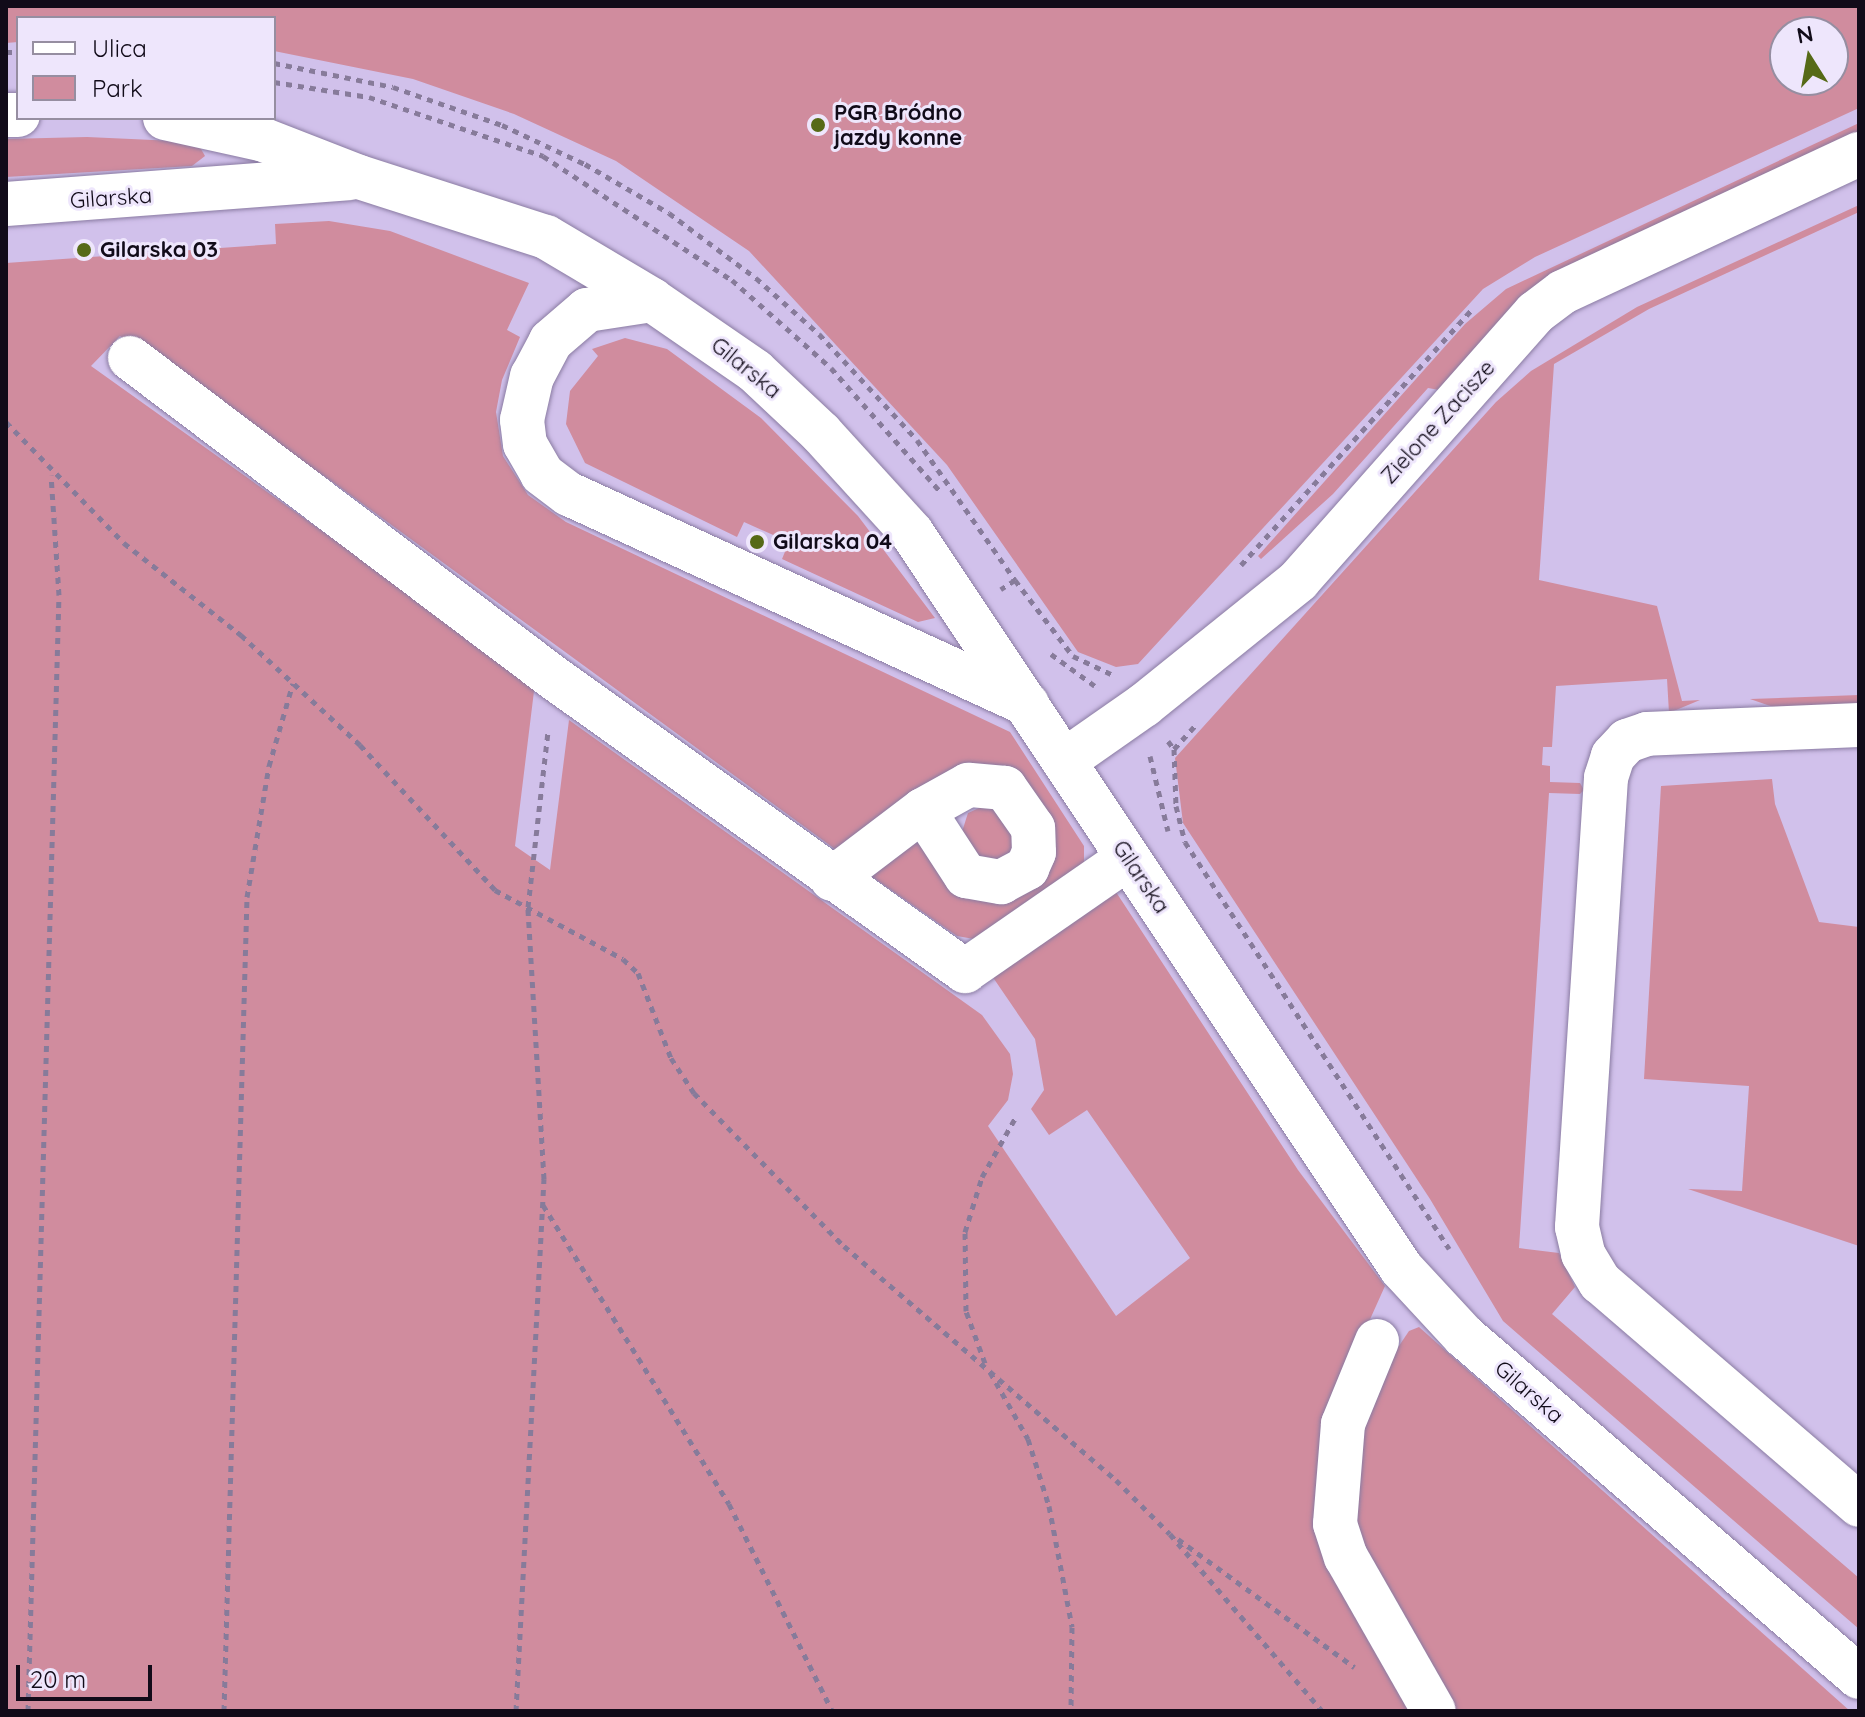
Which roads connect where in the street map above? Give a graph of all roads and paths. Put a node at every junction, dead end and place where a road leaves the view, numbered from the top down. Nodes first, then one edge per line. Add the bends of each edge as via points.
1 (174, 120) edge
2 (1859, 154) edge
3 (359, 177) junction
4 (6, 204) edge
5 (652, 300) junction
6 (130, 358) dead end
7 (6, 422) edge
8 (51, 474) junction
9 (1015, 580) dead end
10 (554, 678) junction
11 (293, 683) junction
12 (1027, 704) junction
13 (1144, 705) junction
14 (1198, 724) dead end
15 (1859, 725) edge
16 (1174, 749) junction
17 (1064, 761) junction
18 (923, 810) dead end
19 (1128, 858) junction
20 (832, 879) junction
21 (528, 907) junction
22 (1017, 1115) dead end
23 (542, 1204) junction
24 (1454, 1256) dead end
25 (1377, 1341) dead end
26 (986, 1366) junction
27 (1859, 1505) edge
28 (1170, 1534) junction
29 (1359, 1670) dead end
30 (1859, 1677) edge
31 (28, 1711) edge
32 (224, 1711) edge
33 (516, 1711) edge
34 (832, 1711) edge
35 (1071, 1711) edge
36 (1322, 1711) edge
37 (1434, 1711) edge

1 - 3 street, Gilarska via 264,140
2 - 13 street, Zielone Zacisze via 1589,278 1535,313 1298,581
3 - 4 street, Gilarska
3 - 5 street, Gilarska via 546,237
5 - 12 street, Gilarska via 755,371 871,484 912,533
5 - 12 street via 587,310 551,341 532,376 522,420 525,444 542,474 569,494
6 - 10 street
7 - 8 path
8 - 11 path via 124,543
8 - 31 path via 59,595
9 - 13 path via 1073,656 1128,682
10 - 20 street
10 - 21 path
11 - 21 path via 360,745 495,890
11 - 32 path via 255,830 245,922
12 - 17 street, Gilarska
13 - 16 path
13 - 17 street, Zielone Zacisze
14 - 16 path
15 - 27 street via 1647,734 1627,741 1613,756 1606,778 1577,1220 1583,1254 1600,1282
16 - 24 path via 1176,806 1185,842
17 - 19 street, Gilarska
18 - 20 street
19 - 20 street via 965,971
19 - 30 street, Gilarska via 1410,1278 1464,1336
21 - 23 path via 542,1096
21 - 26 path via 623,959 638,973 671,1058 694,1093 844,1246
22 - 26 path via 982,1177 965,1232 966,1311
23 - 33 path
23 - 34 path via 729,1504
25 - 37 street via 1343,1424 1335,1524 1346,1557
26 - 28 path
26 - 35 path via 1028,1439 1049,1506 1072,1627
28 - 29 path
28 - 36 path

